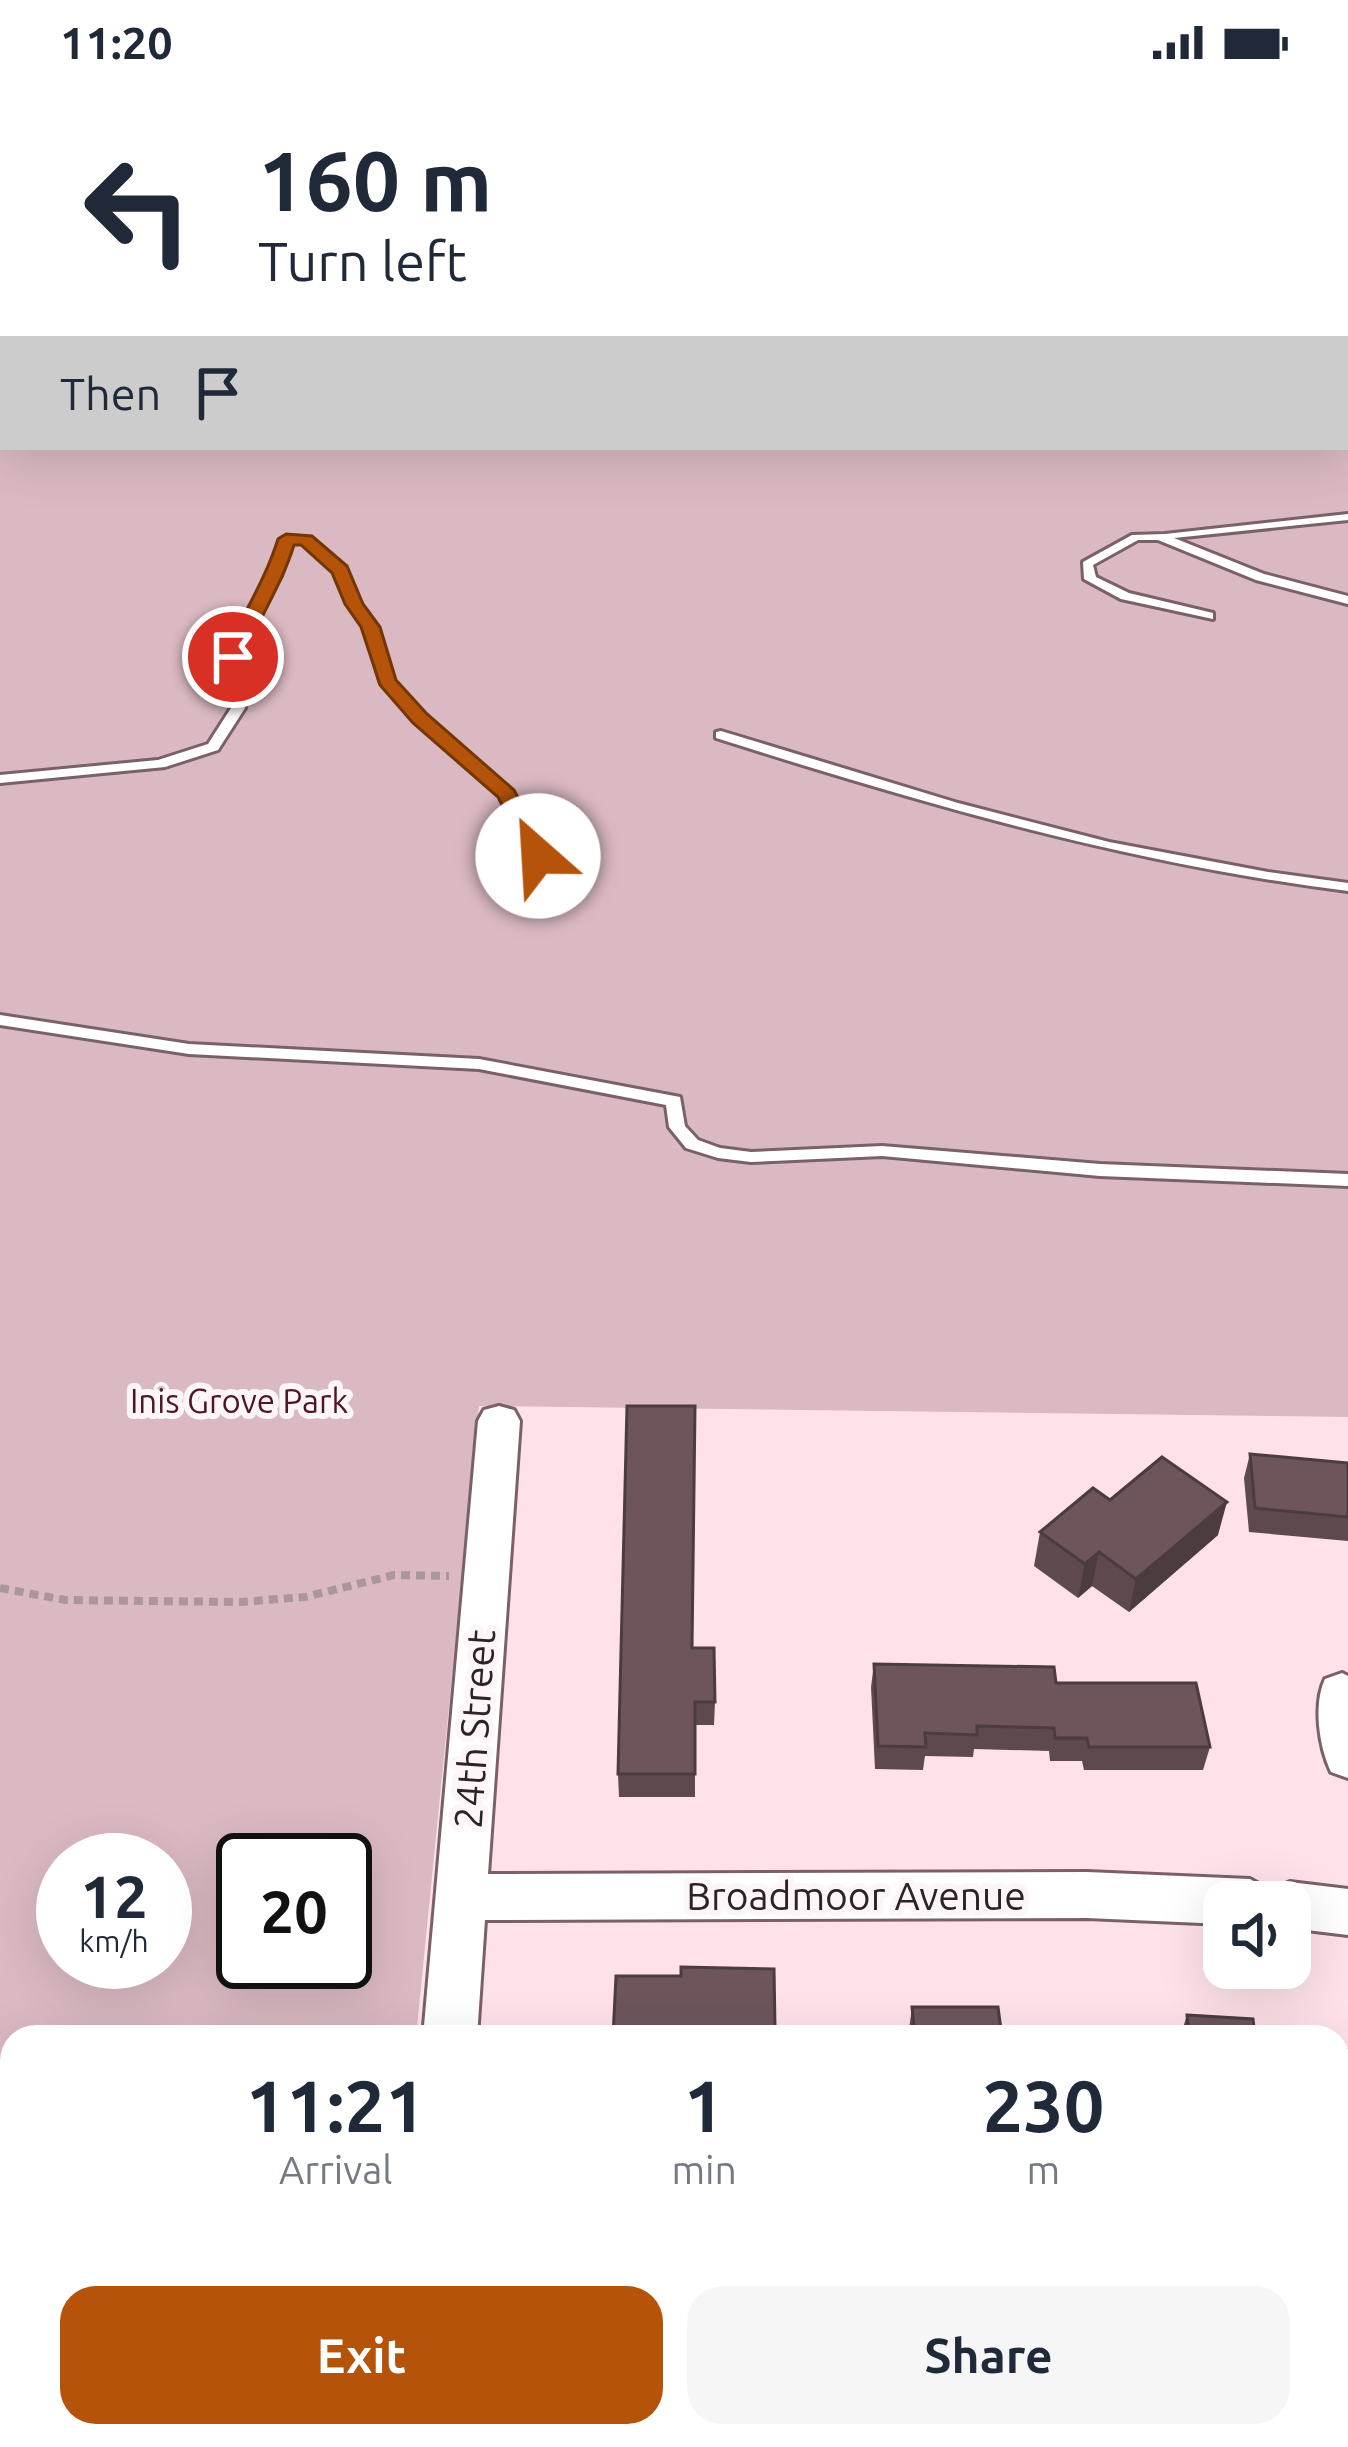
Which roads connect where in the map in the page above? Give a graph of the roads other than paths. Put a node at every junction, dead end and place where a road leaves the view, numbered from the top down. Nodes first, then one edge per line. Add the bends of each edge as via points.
1 (1348, 518) edge
2 (1159, 536) junction
3 (1348, 600) edge
4 (1209, 616) dead end
5 (721, 735) dead end
6 (0, 779) edge
7 (538, 856) dead end
8 (1348, 887) edge
9 (0, 1020) edge
10 (1348, 1180) edge
11 (499, 1421) dead end
12 (1342, 1693) dead end
13 (1348, 1757) edge
14 (461, 1897) junction
15 (1203, 1900) edge
16 (1311, 1908) edge
17 (1348, 1912) edge
18 (451, 2025) edge

1 - 2 lane
2 - 3 lane via 1260,577
2 - 4 lane via 1136,537 1086,572 1125,596
5 - 8 lane via 1183,865
6 - 7 lane via 160,764 213,747 238,708 230,672 238,642 292,537 340,570 386,681 507,794
9 - 10 lane via 190,1049 479,1064 674,1101 677,1127 692,1144 751,1157 882,1151
11 - 14 street, 24th Street
12 - 13 street
14 - 15 street, Broadmoor Avenue
14 - 18 street, 24th Street
16 - 17 street

